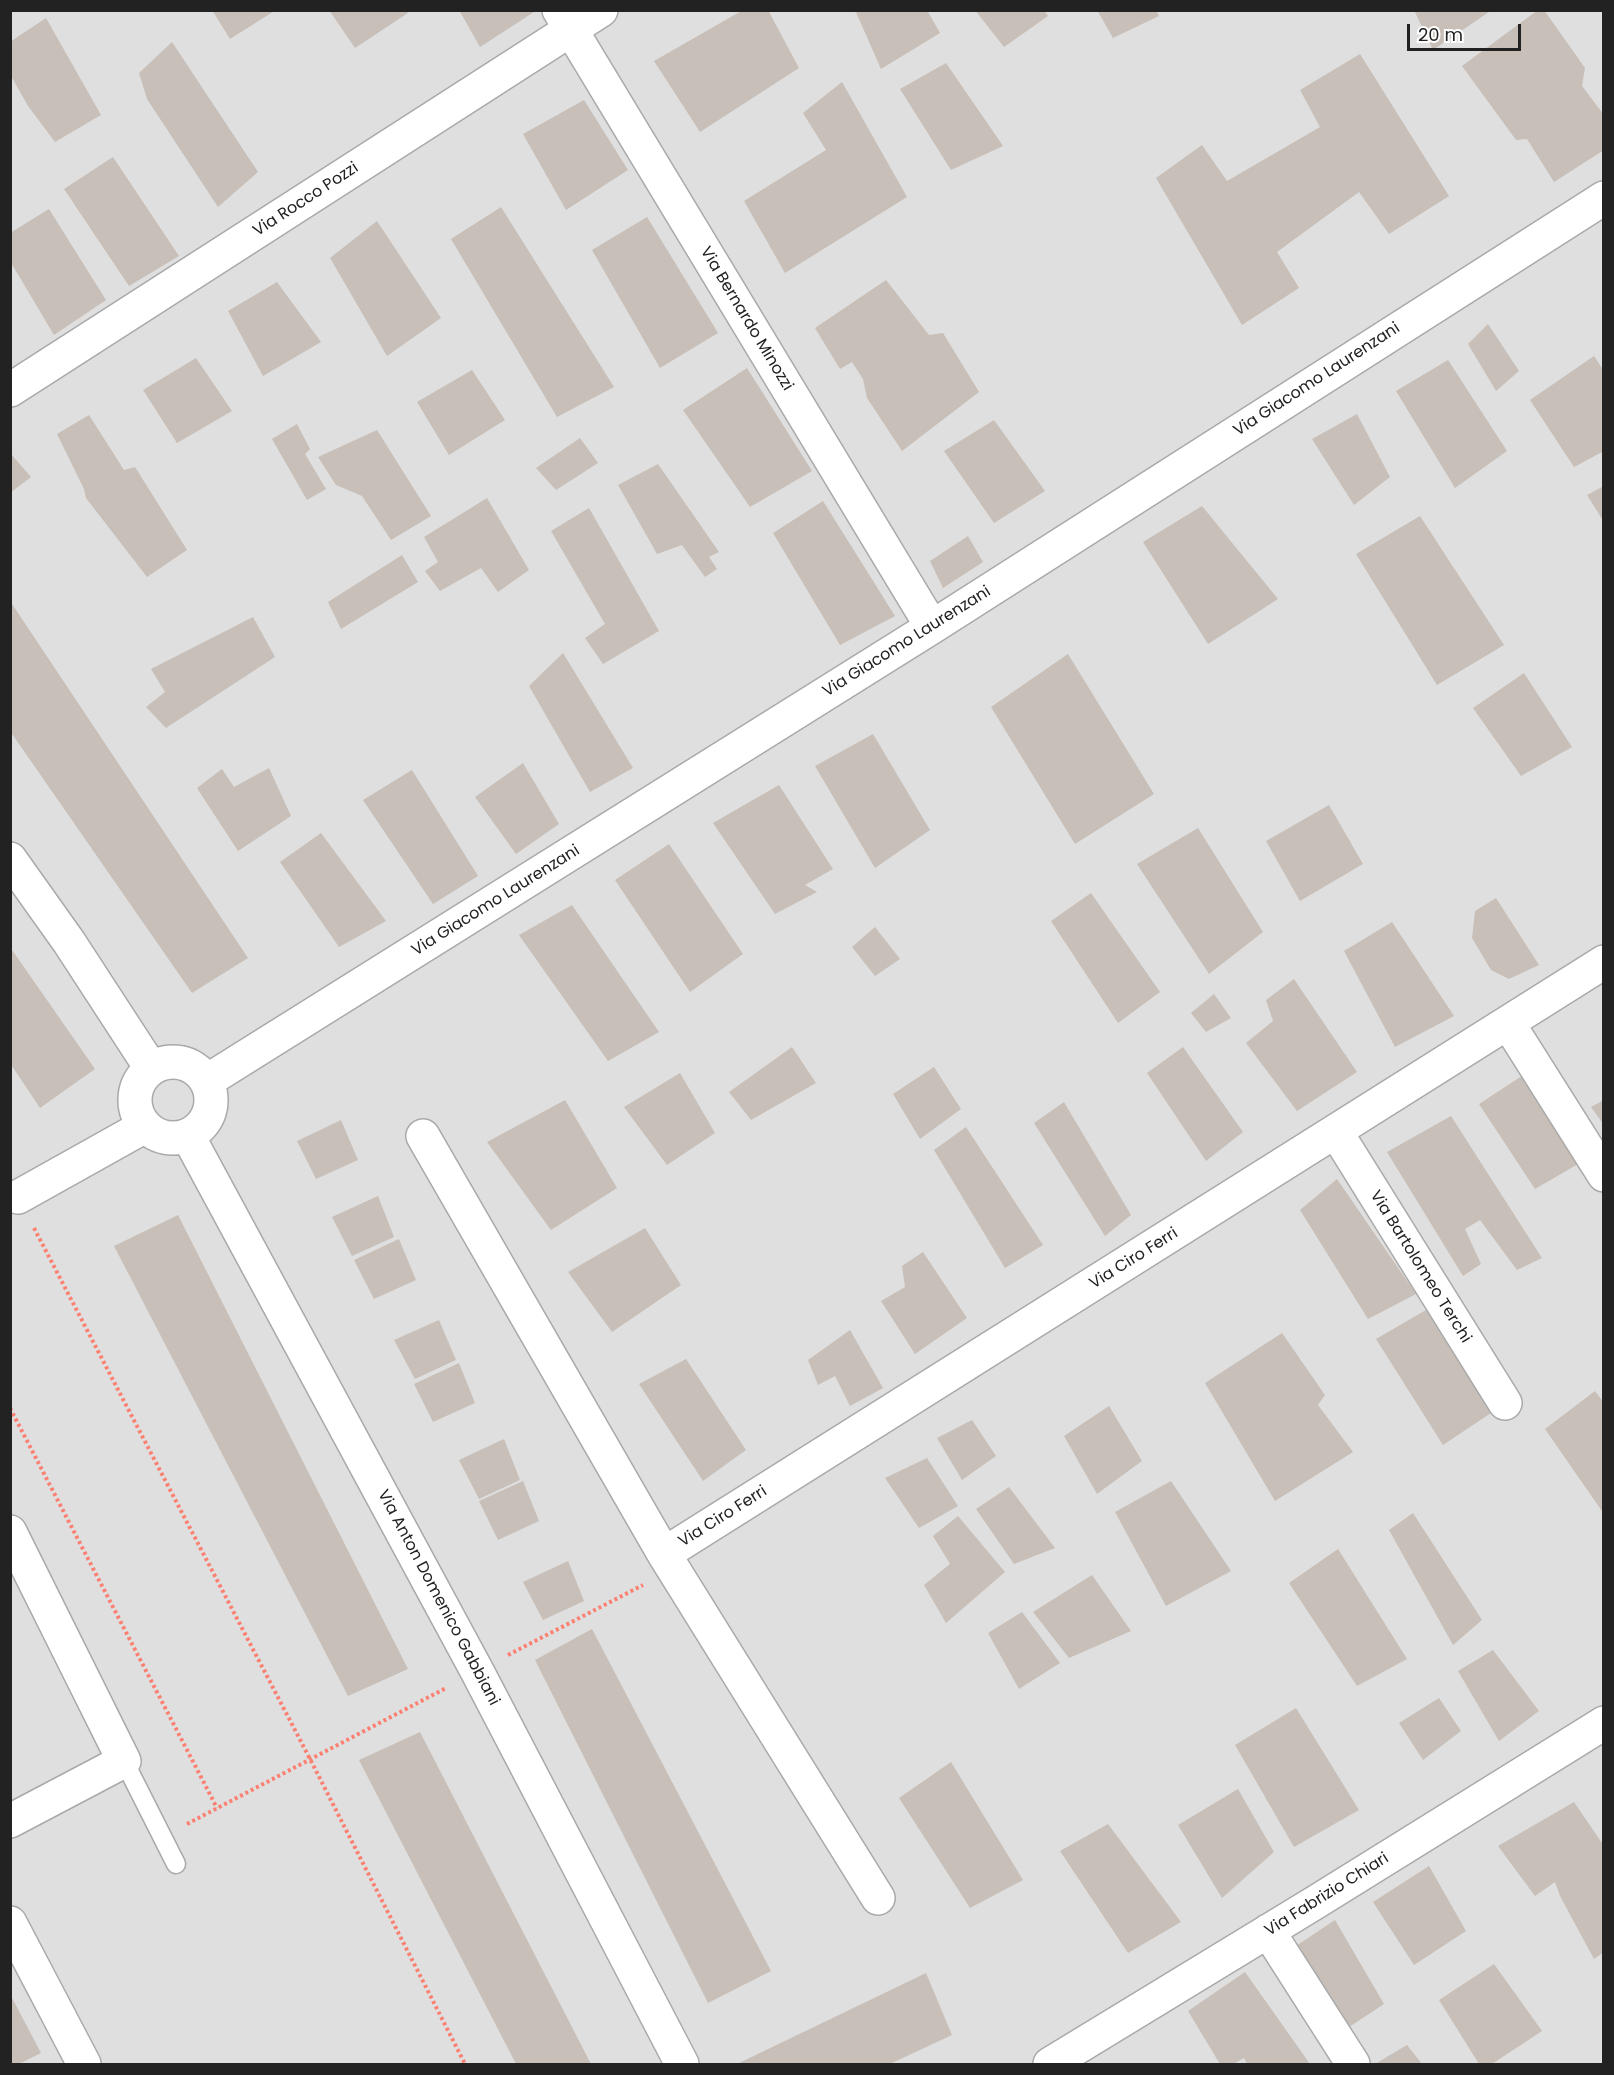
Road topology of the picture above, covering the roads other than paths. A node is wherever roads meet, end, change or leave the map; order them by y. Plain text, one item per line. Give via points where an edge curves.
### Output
1 (601, 10) edge
2 (565, 20) edge
3 (1604, 198) edge
4 (10, 390) edge
5 (932, 627) junction
6 (10, 859) edge
7 (1604, 962) edge
8 (1508, 1023) junction
9 (151, 1068) junction
10 (207, 1081) junction
11 (145, 1126) junction
12 (1336, 1132) junction
13 (188, 1136) junction
14 (423, 1136) dead end
15 (1604, 1175) edge
16 (18, 1197) road end
17 (1505, 1403) dead end
18 (10, 1532) edge
19 (669, 1562) junction
20 (1604, 1723) edge
21 (124, 1761) junction
22 (10, 1821) edge
23 (176, 1864) dead end
24 (878, 1898) dead end
25 (10, 1923) edge
26 (1268, 1931) junction
27 (84, 2064) edge
28 (682, 2064) edge
29 (1050, 2064) edge
30 (1353, 2064) edge

1 - 2 street, Via Rocco Pozzi
2 - 4 street, Via Rocco Pozzi
2 - 5 street, Via Bernardo Minozzi
3 - 5 street, Via Giacomo Laurenzani
5 - 10 street, Via Giacomo Laurenzani
6 - 9 street
7 - 8 street, Via Ciro Ferri
8 - 12 street, Via Ciro Ferri
8 - 15 street
9 - 10 street via 163,1062 189,1064
9 - 11 street via 142,1077 134,1102
10 - 13 street via 212,1107 203,1124
11 - 13 street via 165,1138
11 - 16 street
12 - 17 street, Via Bartolomeo Terchi
12 - 19 street, Via Ciro Ferri
13 - 28 street, Via Anton Domenico Gabbiani via 477,1671
14 - 19 street, Via Ciro Ferri
18 - 21 street
19 - 24 street, Via Ciro Ferri
20 - 26 street, Via Fabrizio Chiari
21 - 22 street
21 - 23 lane
25 - 27 street
26 - 29 street, Via Fabrizio Chiari
26 - 30 street

